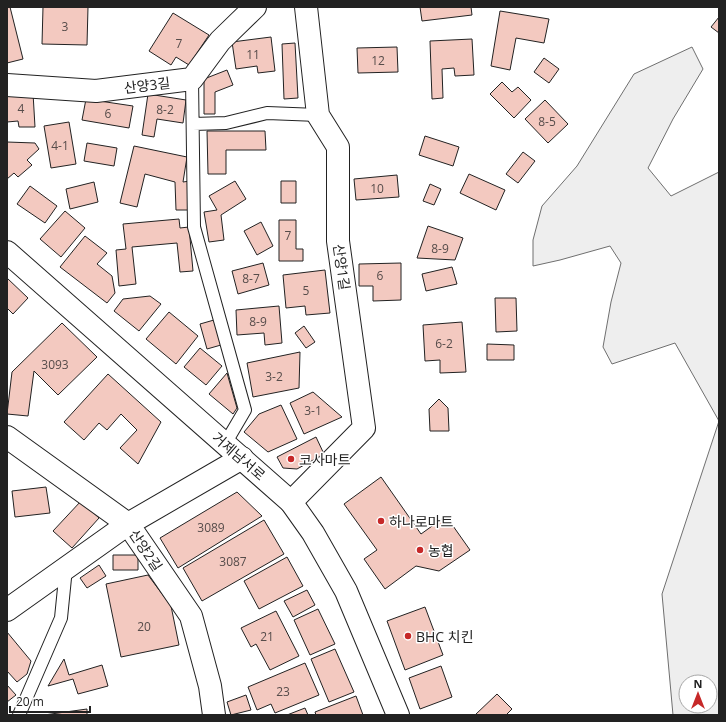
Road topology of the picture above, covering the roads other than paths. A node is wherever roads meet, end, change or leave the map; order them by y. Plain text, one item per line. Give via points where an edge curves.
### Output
1 (255, 7) edge
2 (306, 7) edge
3 (192, 79) junction
4 (7, 85) edge
5 (318, 115) junction
6 (193, 124) junction
7 (7, 252) edge
8 (7, 437) edge
9 (225, 444) junction
10 (242, 458) junction
11 (291, 502) junction
12 (128, 524) junction
13 (66, 568) junction
14 (7, 610) edge
15 (19, 715) edge
16 (214, 715) edge
17 (398, 715) edge

1 - 3 street via 220,41
2 - 5 street, 산양1길
3 - 4 street, 산양3길 via 96,91
3 - 6 lane
5 - 6 lane via 267,113 226,124
5 - 11 street, 산양1길 via 338,147 338,241 364,428
6 - 9 lane via 194,227 245,410
7 - 9 street, 거제남서로
8 - 12 street, 산양2길
9 - 10 street, 거제남서로
10 - 11 street, 거제남서로
10 - 12 street
11 - 17 street, 거제남서로 via 313,533 346,591
12 - 13 street
12 - 16 street, 산양2길 via 191,616 210,686
13 - 14 street
13 - 15 lane via 61,618

